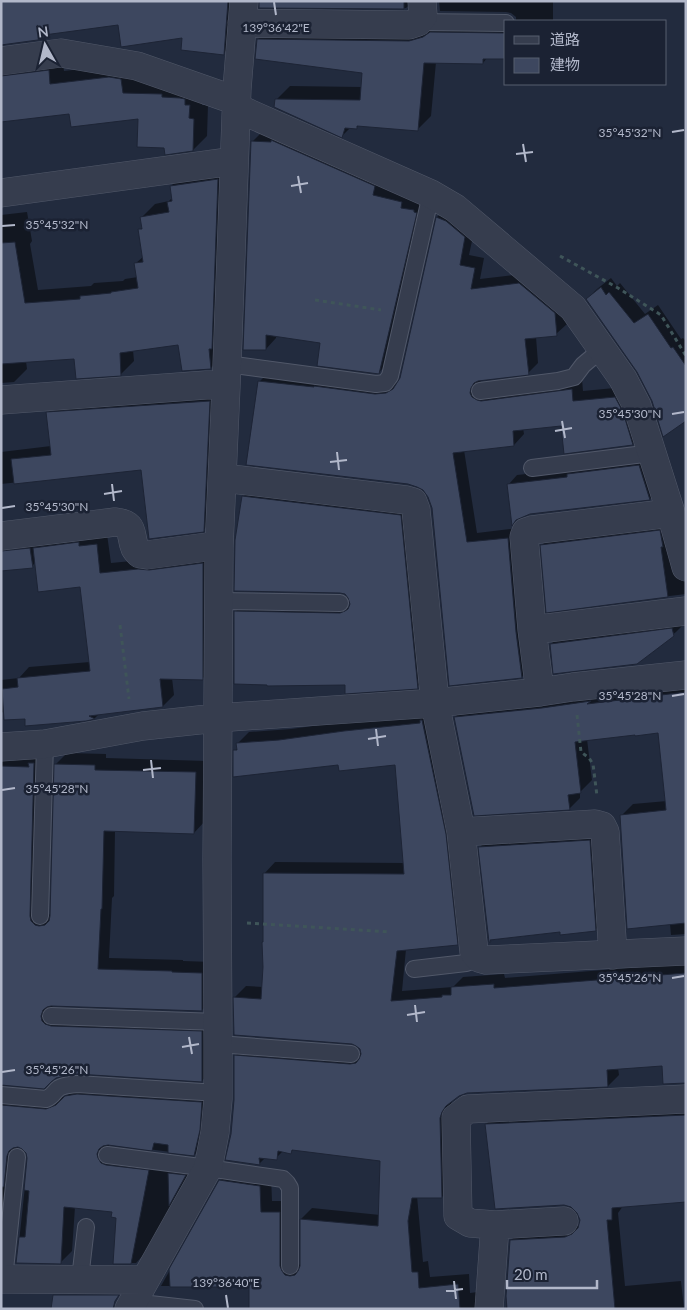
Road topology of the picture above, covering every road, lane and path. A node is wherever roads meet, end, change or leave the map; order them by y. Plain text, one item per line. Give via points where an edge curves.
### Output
1 (243, 12) edge
2 (420, 12) edge
3 (504, 23) edge
4 (1, 61) edge
5 (237, 105) junction
6 (234, 161) junction
7 (1, 193) edge
8 (431, 194) junction
9 (553, 252) dead end
10 (315, 300) dead end
11 (404, 314) junction
12 (602, 349) junction
13 (686, 356) edge
14 (227, 375) junction
15 (480, 391) dead end
16 (1, 400) edge
17 (652, 452) junction
18 (532, 468) dead end
19 (222, 478) junction
20 (678, 511) edge
21 (1, 536) edge
22 (219, 547) junction
23 (686, 567) edge
24 (218, 601) junction
25 (340, 603) dead end
26 (686, 611) edge
27 (120, 625) dead end
28 (532, 630) junction
29 (686, 675) edge
30 (573, 687) junction
31 (540, 692) junction
32 (435, 703) junction
33 (217, 718) junction
34 (132, 728) junction
35 (45, 744) junction
36 (1, 747) edge
37 (599, 825) junction
38 (461, 832) junction
39 (40, 916) dead end
40 (217, 923) junction
41 (389, 932) dead end
42 (686, 951) edge
43 (613, 955) junction
44 (479, 958) junction
45 (414, 969) dead end
46 (51, 1016) dead end
47 (218, 1033) junction
48 (352, 1054) dead end
49 (218, 1093) junction
50 (1, 1095) edge
51 (686, 1099) edge
52 (107, 1155) dead end
53 (17, 1157) dead end
54 (208, 1168) junction
55 (564, 1221) dead end
56 (495, 1225) junction
57 (86, 1227) dead end
58 (290, 1266) dead end
59 (3, 1279) edge
60 (80, 1279) junction
61 (135, 1297) edge
62 (195, 1309) edge
63 (489, 1309) edge

1 - 2 street via 409,25
1 - 5 street
2 - 3 lane
4 - 5 street via 61,53 137,66
5 - 6 street
5 - 8 street
6 - 7 street
6 - 14 street
8 - 11 lane
8 - 12 street via 455,208 573,308
9 - 13 path via 661,315
10 - 11 path
11 - 14 lane via 390,376 385,383
12 - 15 lane via 574,377
12 - 17 street via 637,406
14 - 16 street via 206,385
14 - 19 street
17 - 18 lane
17 - 20 street
19 - 22 street
19 - 32 street via 413,502
20 - 23 street
20 - 28 street via 526,532
21 - 22 street via 115,522 123,523 132,531 135,548 140,554
22 - 24 street
24 - 25 lane
24 - 33 street
26 - 28 street
27 - 34 path
28 - 31 street
29 - 30 street
30 - 31 street
30 - 37 path via 581,752 593,764
31 - 32 street
32 - 33 street
32 - 38 street
33 - 34 street
33 - 40 street
34 - 35 street
35 - 36 street
35 - 39 lane
37 - 38 street
37 - 43 street via 605,832
38 - 44 street via 474,952
40 - 41 path
40 - 47 street
42 - 43 street
43 - 44 street
44 - 45 lane via 466,963
46 - 47 lane
47 - 48 lane
47 - 49 street
49 - 50 lane via 77,1084 60,1088 46,1099
49 - 54 street
51 - 56 street via 468,1109 456,1118 458,1216 470,1223
52 - 54 lane
53 - 59 lane
54 - 58 lane via 283,1179 287,1183 290,1188
54 - 61 street
55 - 56 street
56 - 63 street
57 - 60 lane
59 - 60 street
60 - 61 street
61 - 62 lane

